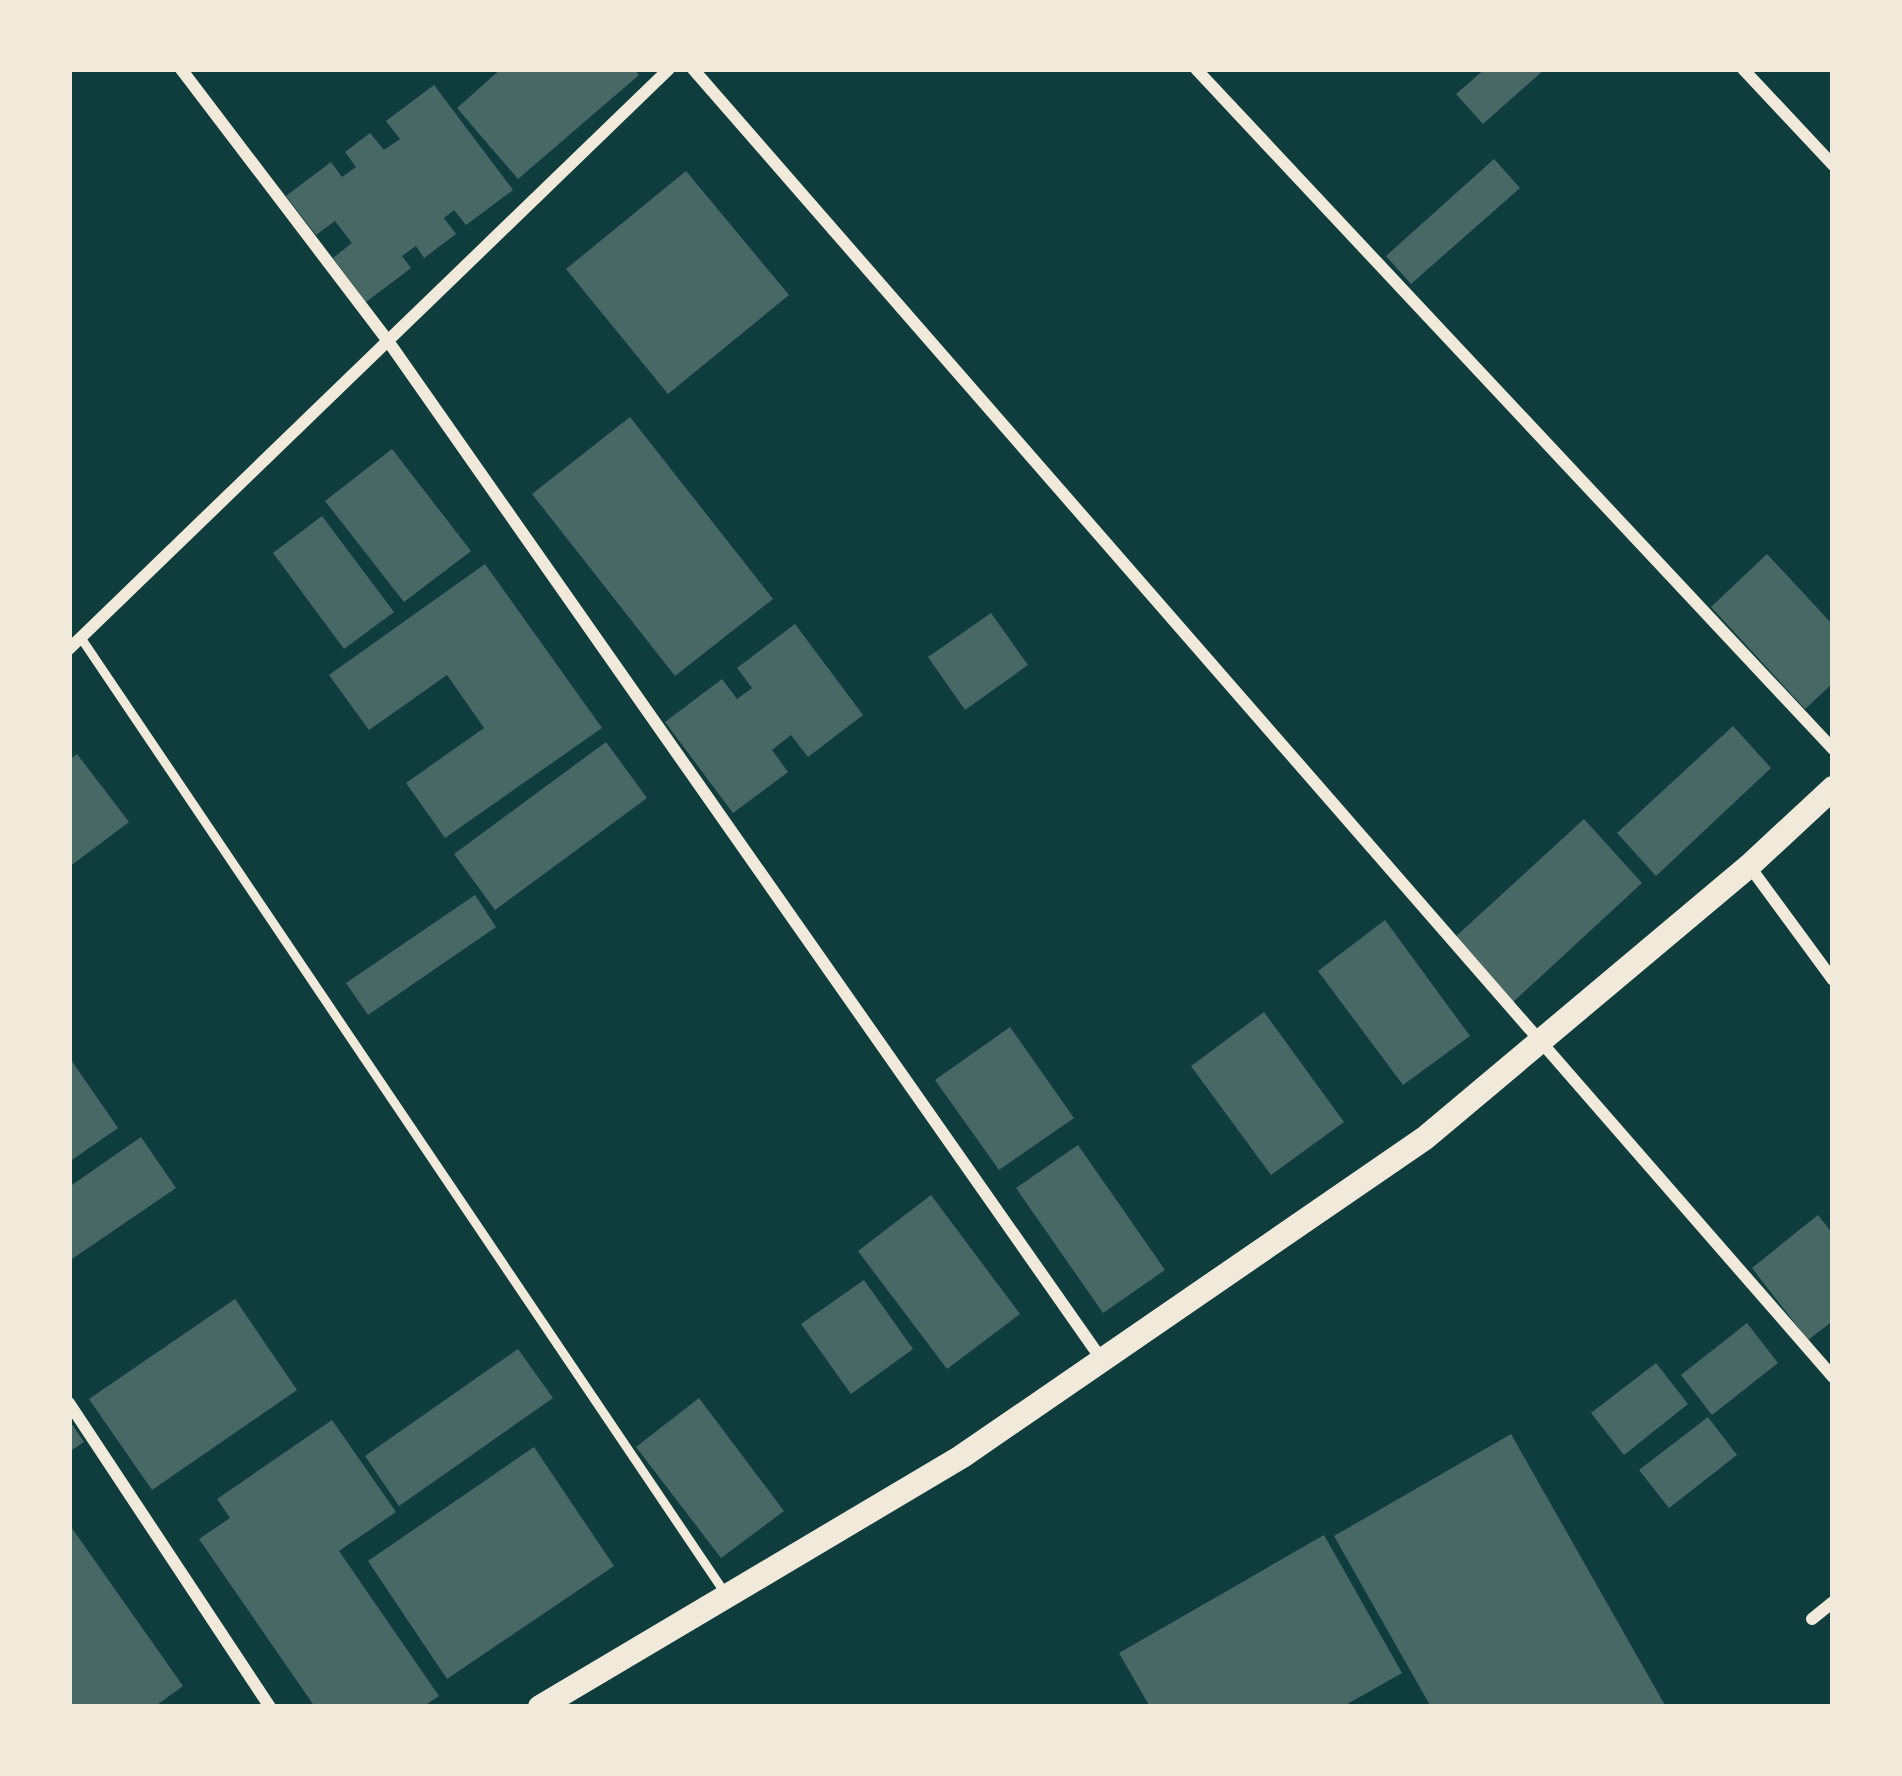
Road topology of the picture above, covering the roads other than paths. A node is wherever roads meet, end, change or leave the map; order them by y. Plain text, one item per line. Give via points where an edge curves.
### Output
1 (181, 69) edge
2 (669, 69) edge
3 (693, 69) edge
4 (1196, 69) edge
5 (1744, 69) edge
6 (1833, 165) edge
7 (388, 340) junction
8 (69, 622) edge
9 (80, 638) junction
10 (69, 649) edge
11 (1833, 749) edge
12 (1833, 788) edge
13 (1749, 866) junction
14 (1833, 980) edge
15 (1541, 1040) junction
16 (1102, 1360) junction
17 (1833, 1377) edge
18 (69, 1403) edge
19 (726, 1595) junction
20 (1833, 1602) edge
21 (1813, 1618) dead end
22 (270, 1707) edge
23 (540, 1707) edge

1 - 7 street
2 - 7 street
3 - 15 street
4 - 11 street
5 - 6 street
7 - 9 street
7 - 16 street
8 - 9 street
9 - 10 street
9 - 19 lane
12 - 13 main road
13 - 14 street
13 - 15 main road
15 - 16 main road via 1425,1138
15 - 17 street
16 - 19 main road via 961,1457
18 - 22 street
19 - 23 main road
20 - 21 street

